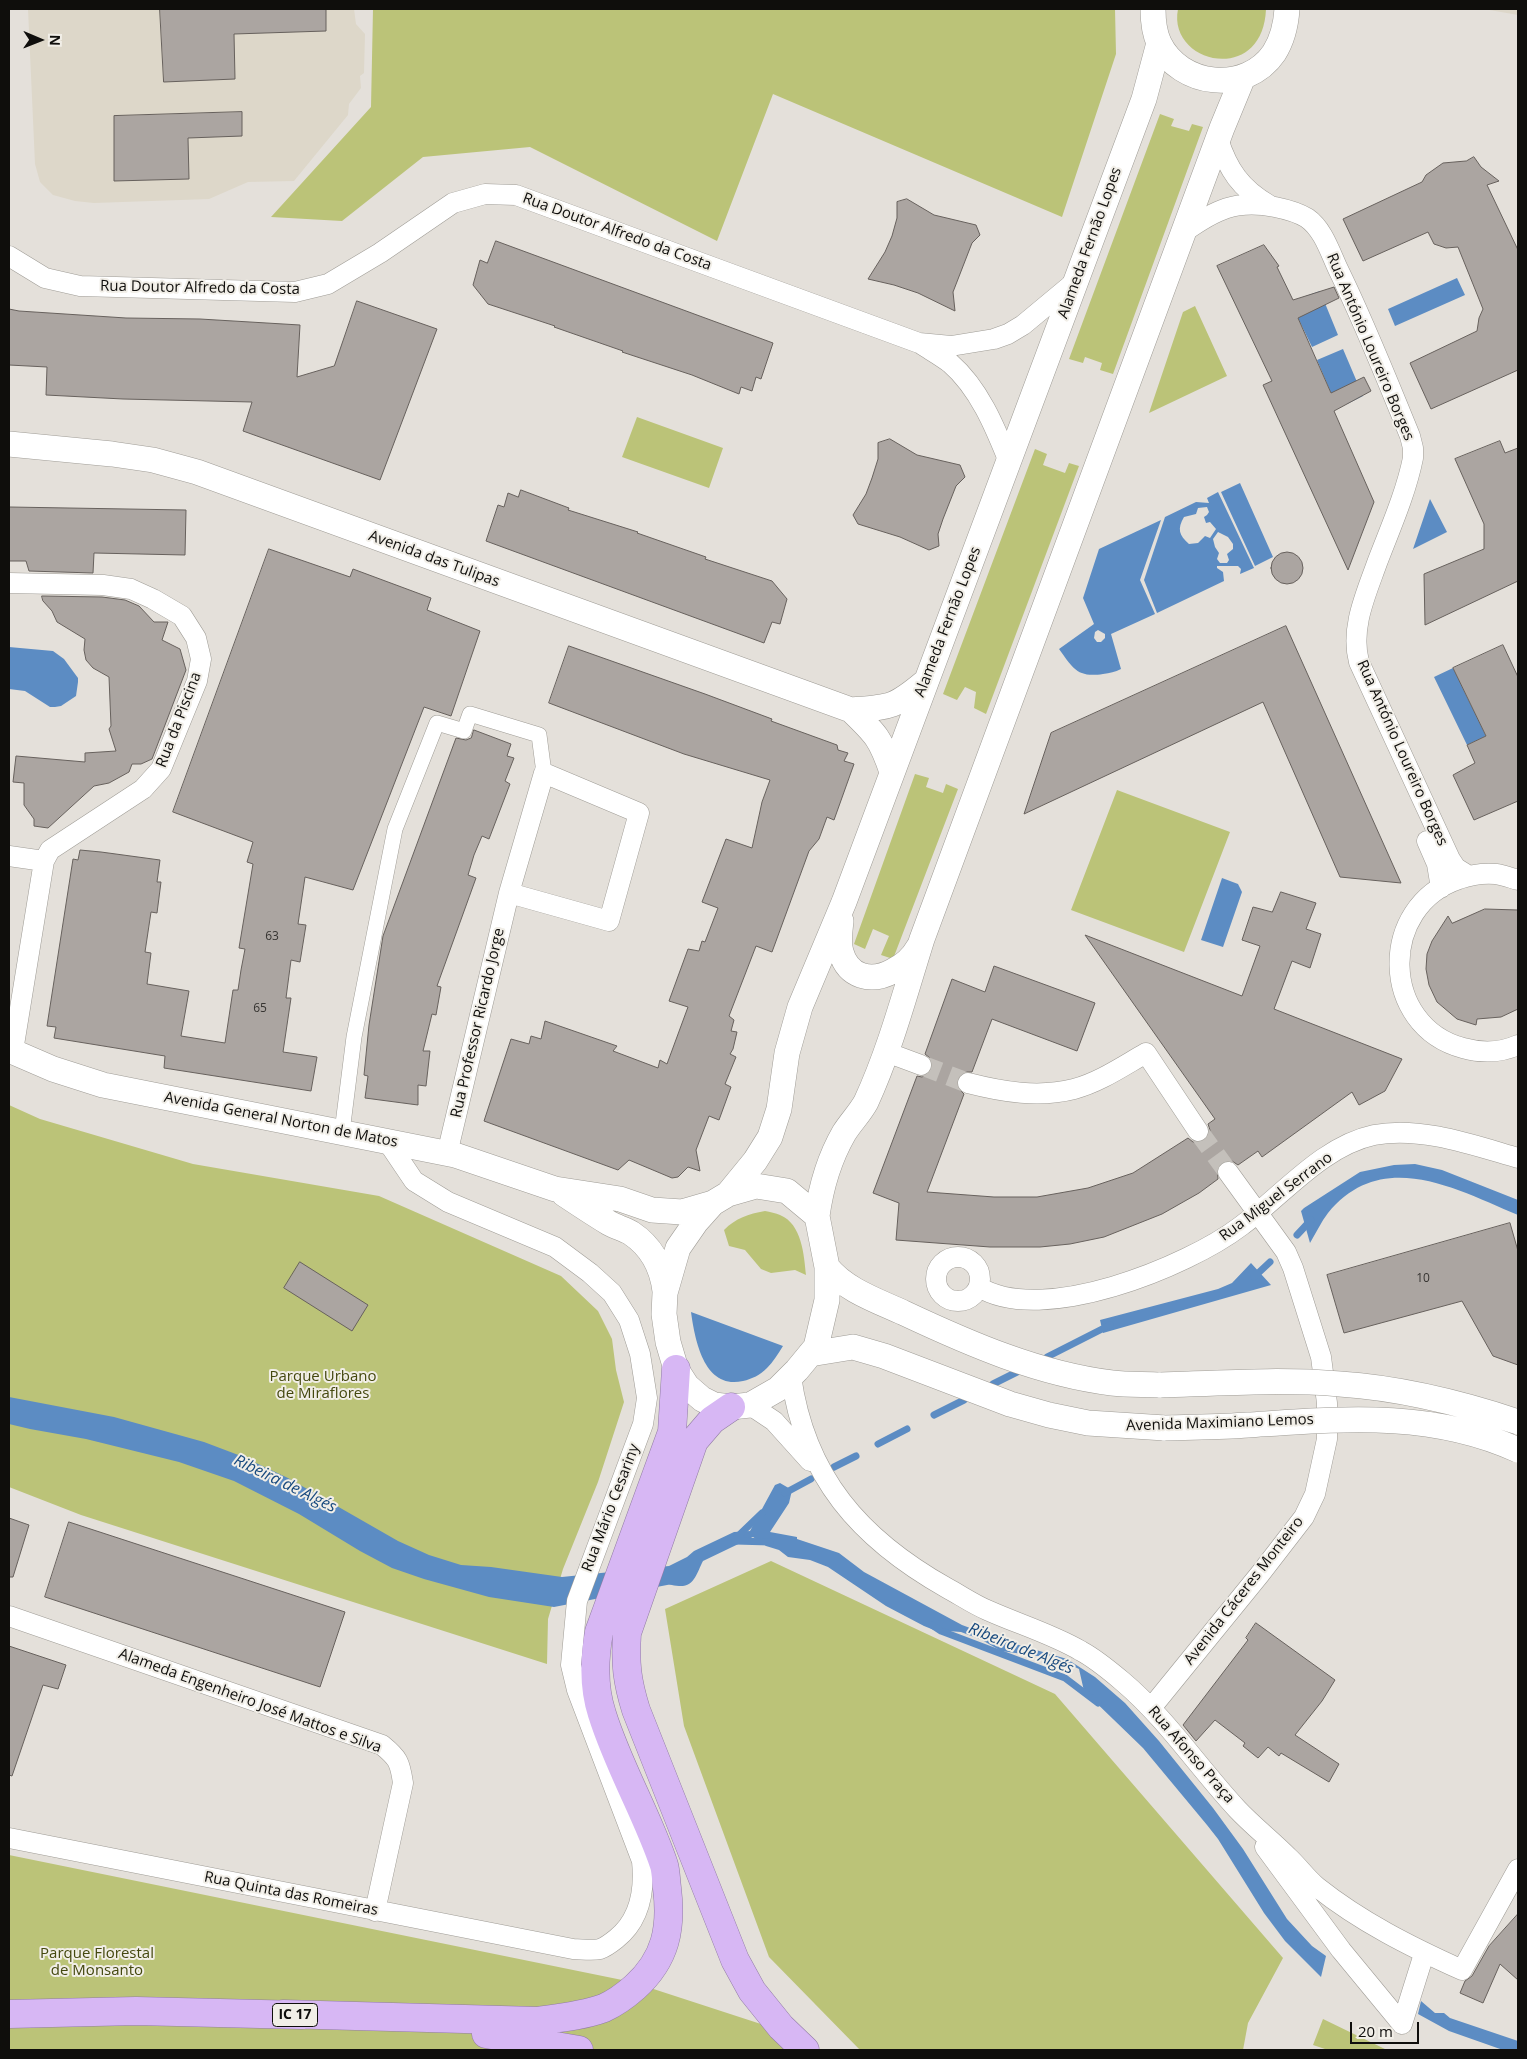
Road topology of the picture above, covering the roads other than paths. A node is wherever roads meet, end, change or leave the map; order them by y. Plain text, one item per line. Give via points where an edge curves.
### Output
1 (1153, 9) edge
2 (1286, 9) edge
3 (1159, 43) junction
4 (1243, 77) junction
5 (1218, 139) junction
6 (1271, 206) junction
7 (1184, 232) junction
8 (9, 256) edge
9 (1076, 281) junction
10 (919, 343) junction
11 (16, 443) edge
12 (1009, 462) junction
13 (9, 584) edge
14 (1362, 605) junction
15 (925, 682) junction
16 (851, 710) junction
17 (892, 772) junction
18 (544, 774) junction
19 (9, 856) edge
20 (44, 861) junction
21 (1469, 876) junction
22 (1518, 880) edge
23 (1441, 888) junction
24 (509, 893) junction
25 (844, 902) junction
26 (922, 939) junction
27 (1518, 1045) edge
28 (11, 1051) edge
29 (886, 1052) junction
30 (921, 1065) tunnel mouth
31 (968, 1083) tunnel mouth
32 (1198, 1131) tunnel mouth
33 (342, 1132) junction
34 (387, 1141) junction
35 (447, 1154) junction
36 (1518, 1158) edge
37 (1228, 1172) tunnel mouth
38 (555, 1189) junction
39 (721, 1199) junction
40 (1257, 1213) junction
41 (817, 1216) junction
42 (827, 1267) junction
43 (979, 1287) dead end
44 (665, 1293) junction
45 (810, 1354) junction
46 (676, 1369) junction
47 (791, 1376) junction
48 (741, 1406) junction
49 (1518, 1422) edge
50 (1518, 1450) edge
51 (826, 1479) junction
52 (9, 1616) edge
53 (1151, 1708) junction
54 (1237, 1809) junction
55 (9, 1838) edge
56 (1518, 1869) edge
57 (375, 1911) junction
58 (573, 1949) joint
59 (1424, 1954) junction
60 (9, 2014) edge
61 (283, 2014) junction
62 (578, 2050) edge
63 (805, 2050) edge

1 - 3 street
2 - 4 street via 1283,35 1274,53
3 - 4 street via 1170,59 1186,72 1204,79 1224,81
3 - 9 street, Alameda Fernão Lopes via 1144,99
4 - 5 street
5 - 6 street via 1225,159 1245,188
5 - 7 street
6 - 7 street, Rua António Loureiro Borges via 1254,203 1226,208
6 - 14 street, Rua António Loureiro Borges via 1307,219 1320,231 1365,328 1413,448 1411,467
7 - 26 street
8 - 10 street, Rua Doutor Alfredo da Costa via 45,278 80,286 295,292 328,284 454,203 485,194 516,195
9 - 10 street, Rua Doutor Alfredo da Costa via 1008,334 951,346
9 - 12 street, Alameda Fernão Lopes
10 - 12 street via 950,363 974,392 996,430
11 - 16 street, Avenida das Tulipas via 153,460 197,472
12 - 15 street, Alameda Fernão Lopes
13 - 20 street, Rua da Piscina via 103,584 131,589 182,616 196,638 201,659 197,681 161,769 143,790 50,850
14 - 21 street, Rua António Loureiro Borges via 1355,635 1359,662 1450,859 1456,868
14 - 23 street via 1349,628 1346,659 1437,864
15 - 16 street, Avenida das Tulipas via 894,705
15 - 17 street, Alameda Fernão Lopes
16 - 17 street, Avenida das Tulipas via 875,732
17 - 25 street, Alameda Fernão Lopes
18 - 24 street, Rua Professor Ricardo Jorge
18 - 24 street via 639,813 609,921
18 - 33 street via 539,735 470,714 464,731 437,723 395,829 354,1037
19 - 20 street
20 - 28 street
21 - 22 street via 1495,874
21 - 23 street
23 - 27 street via 1425,899 1407,922 1399,950 1399,979 1409,1006 1426,1029 1450,1045 1478,1052 1507,1050
24 - 35 street, Rua Professor Ricardo Jorge
25 - 26 street via 840,950 846,963 864,977 882,976 900,968 914,956
25 - 39 street, Alameda Fernão Lopes via 793,1029 779,1109 770,1137 755,1161
26 - 29 street
28 - 33 street, Avenida General Norton de Matos via 103,1085
29 - 30 street
29 - 41 street via 865,1103 844,1133 831,1160
31 - 32 street via 1017,1093 1055,1093 1094,1081 1146,1053
33 - 34 street, Avenida General Norton de Matos
34 - 35 street, Avenida General Norton de Matos
34 - 58 street, Rua Mário Cesariny via 414,1181 448,1202 555,1247 590,1273 612,1293 629,1320 640,1354 647,1398 643,1424 576,1602 571,1665 576,1690 636,1843 644,1881 635,1918 624,1932 598,1950
35 - 38 street, Avenida General Norton de Matos
36 - 40 street, Rua Miguel Serrano via 1428,1134 1374,1135 1353,1141 1306,1171
37 - 40 street, Avenida Cáceres Monteiro
38 - 39 street, Avenida General Norton de Matos via 620,1199 665,1212 682,1212
38 - 44 street, Avenida General Norton de Matos via 611,1225 630,1232 645,1245 657,1259
39 - 41 street, Avenida General Norton de Matos via 756,1186 787,1191
39 - 44 street, Alameda Fernão Lopes via 678,1248
40 - 43 street, Rua Miguel Serrano via 1192,1257 1146,1277 1085,1294 1024,1299 989,1293
40 - 53 street, Avenida Cáceres Monteiro via 1290,1260 1321,1357 1328,1439 1315,1494 1304,1517
41 - 42 street
42 - 45 street via 827,1300 816,1347
42 - 49 street, bridge via 849,1286 876,1300 994,1353 1076,1377 1113,1383 1161,1385 1341,1384 1410,1393
44 - 46 street via 668,1342
45 - 47 street
45 - 50 street, Avenida Maximiano Lemos, bridge via 853,1347 1010,1404 1088,1423 1165,1428 1344,1419 1406,1420 1456,1430
46 - 48 street via 687,1386 714,1405
46 - 61 highway via 672,1432 599,1632 595,1656 595,1684 602,1714 664,1867 669,1902 668,1930 660,1957 647,1977 625,1996 605,2008 574,2016 537,2021
47 - 48 street via 778,1389
47 - 51 street, Rua Afonso Praça via 802,1430
48 - 51 street, Rua Afonso Praça via 774,1421
48 - 63 highway via 712,1420 694,1441 627,1633 625,1661 636,1710 734,1960 752,1991
51 - 53 street, Rua Afonso Praça via 865,1529 887,1550 985,1610 1079,1649 1124,1682
52 - 57 street, Alameda Engenheiro José Mattos e Silva via 382,1745 395,1756 403,1783
53 - 54 street, Rua Afonso Praça
54 - 59 street, Rua Afonso Praça via 1315,1885 1384,1933
54 - 59 street via 1341,1950 1402,2024
55 - 57 street, Rua Quinta das Romeiras
56 - 59 street, Rua Afonso Praça via 1462,1970
57 - 58 street, Rua Quinta das Romeiras
60 - 61 highway, IC 17 via 136,2011
61 - 62 highway, IC 17 via 457,2030

